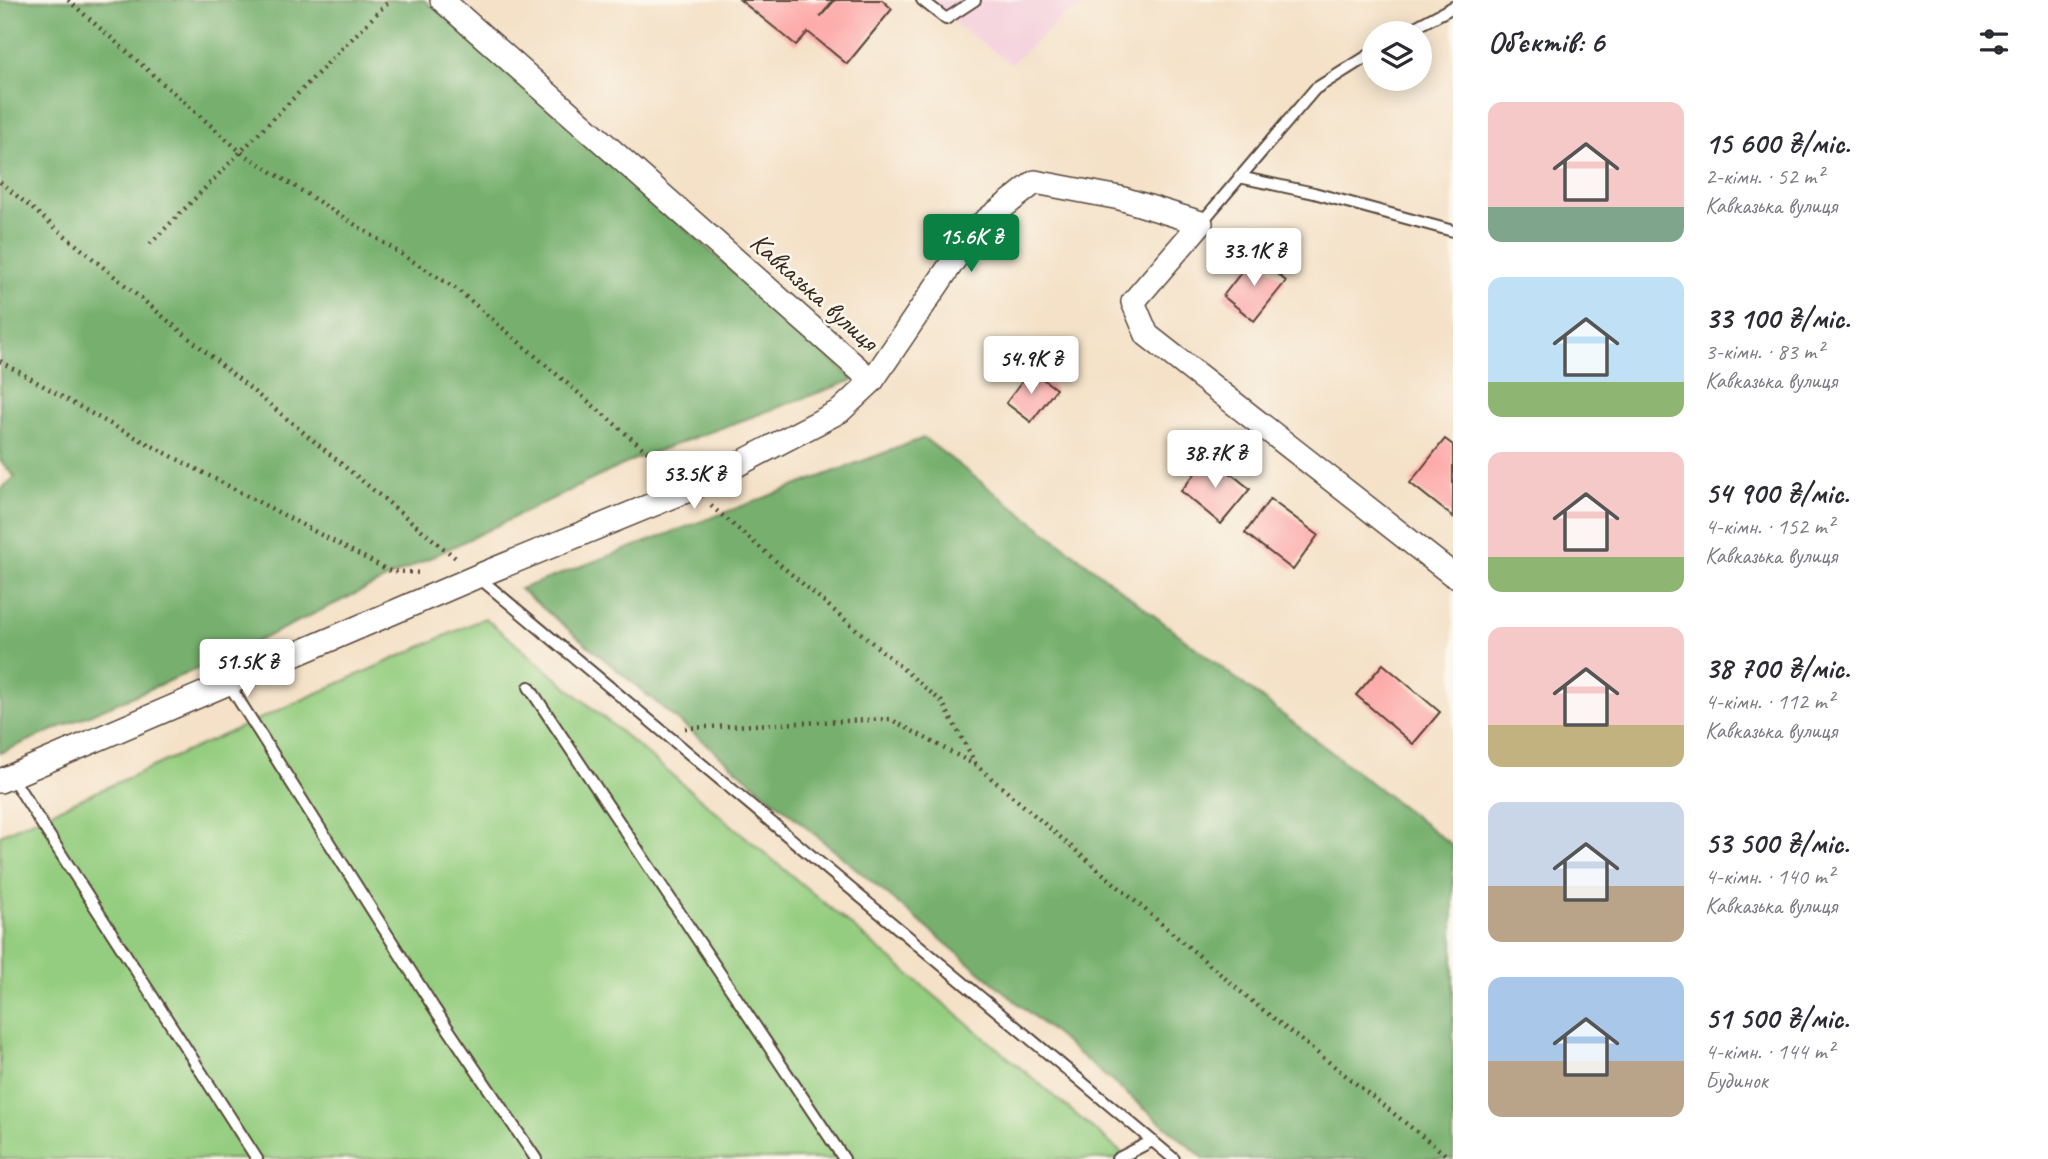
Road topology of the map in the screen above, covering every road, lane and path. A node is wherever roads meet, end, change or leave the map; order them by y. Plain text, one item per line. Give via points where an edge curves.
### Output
1 (68, 0) edge
2 (390, 0) edge
3 (442, 0) edge
4 (922, 0) edge
5 (975, 0) edge
6 (1453, 7) edge
7 (1427, 21) edge
8 (1362, 60) edge
9 (242, 153) junction
10 (1239, 177) junction
11 (0, 182) edge
12 (1200, 223) junction
13 (1453, 231) edge
14 (150, 244) dead end
15 (0, 361) edge
16 (872, 381) junction
17 (691, 489) junction
18 (428, 573) dead end
19 (1453, 575) edge
20 (478, 576) junction
21 (228, 683) junction
22 (530, 687) dead end
23 (660, 729) junction
24 (976, 766) junction
25 (6, 779) edge
26 (1152, 1141) junction
27 (257, 1159) edge
28 (536, 1159) edge
29 (844, 1159) edge
30 (1117, 1159) edge
31 (1174, 1159) edge
32 (1451, 1159) edge

1 - 9 path
2 - 9 path
3 - 16 street, Кавказька вулиця
4 - 5 lane via 946,19
6 - 7 lane
8 - 10 lane via 1315,89
9 - 14 path
9 - 17 path via 458,290
10 - 12 lane
10 - 13 lane
11 - 20 path
12 - 16 street, Кавказька вулиця via 1120,198 1035,182 975,229
12 - 19 street via 1133,302 1147,335
15 - 18 path via 390,571
16 - 17 street via 840,411
17 - 20 street
17 - 24 path via 942,702
20 - 21 street
20 - 23 lane
21 - 25 street
21 - 28 lane via 434,1008
22 - 29 lane
23 - 24 path via 890,719
23 - 26 lane
24 - 32 path via 1253,1002
25 - 27 lane
26 - 30 lane
26 - 31 lane

